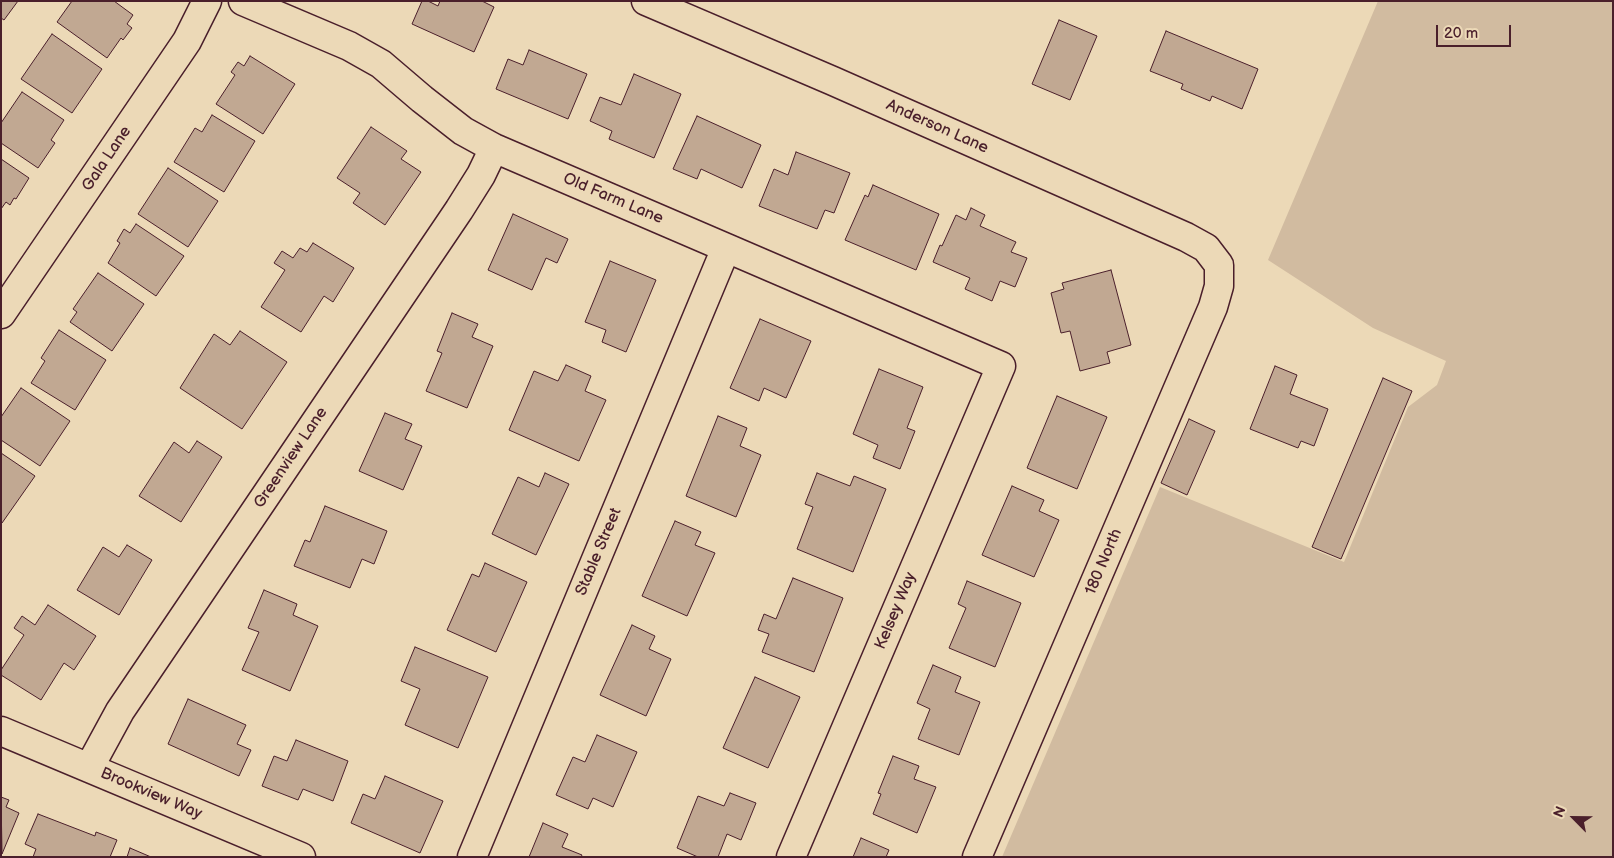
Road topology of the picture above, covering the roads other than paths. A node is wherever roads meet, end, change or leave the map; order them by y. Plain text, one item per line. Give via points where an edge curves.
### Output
1 (208, 1) edge
2 (243, 1) edge
3 (646, 1) edge
4 (494, 148) junction
5 (726, 248) junction
6 (1219, 265) joint
7 (1, 314) edge
8 (1001, 366) joint
9 (1, 731) edge
10 (89, 768) junction
11 (302, 857) edge
12 (472, 857) edge
13 (791, 857) edge
14 (977, 857) edge

1 - 7 street, Gala Lane via 187,41
2 - 4 street, Old Farm Lane via 349,46 381,64 464,131
3 - 6 street, Anderson Lane via 1186,237 1206,248
4 - 5 street, Old Farm Lane
4 - 10 street, Greenview Lane via 459,210 120,711
5 - 8 street, Old Farm Lane
5 - 12 street, Stable Street
6 - 14 street, 180 North via 1219,286 1213,307
8 - 13 street, Kelsey Way
9 - 10 street, Brookview Way
10 - 11 street, Brookview Way

